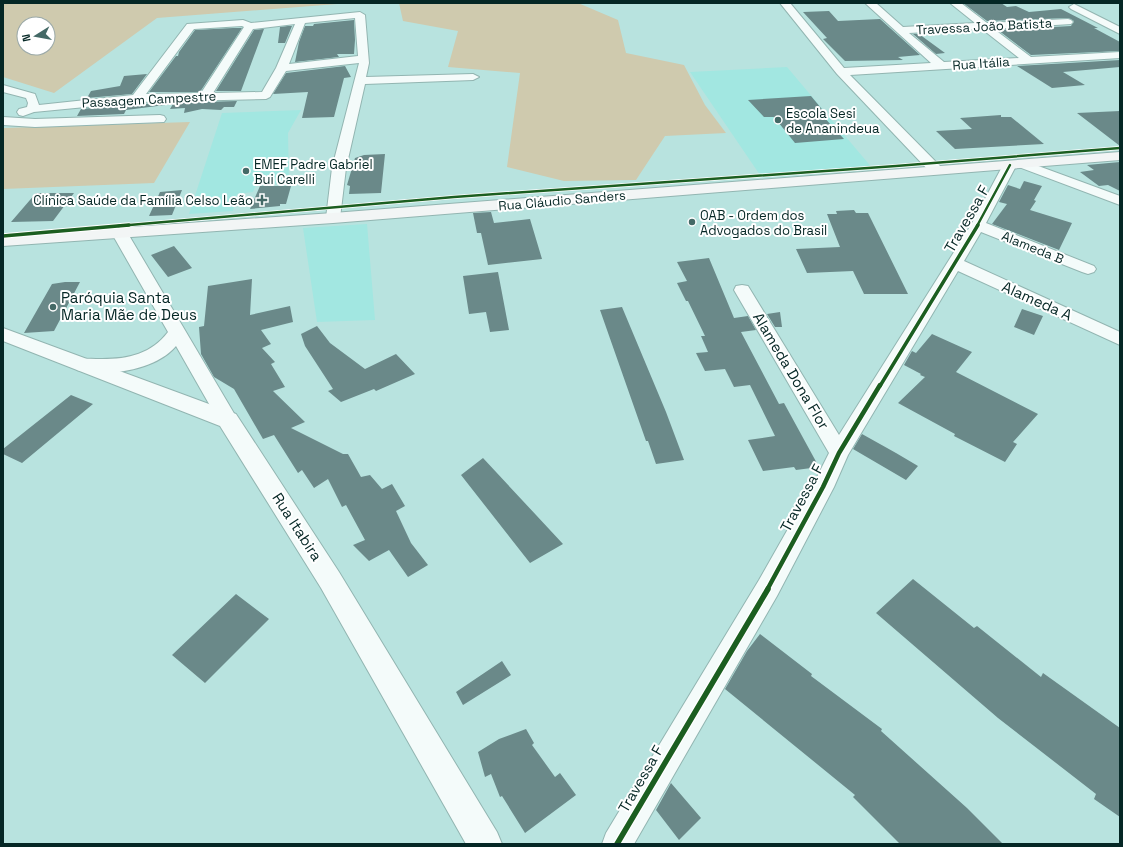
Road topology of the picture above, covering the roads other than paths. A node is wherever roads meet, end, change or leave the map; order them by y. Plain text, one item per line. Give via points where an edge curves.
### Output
1 (784, 3) edge
2 (870, 3) edge
3 (954, 3) edge
4 (1074, 6) dead end
5 (301, 21) junction
6 (1068, 22) dead end
7 (250, 26) junction
8 (984, 26) junction
9 (901, 30) junction
10 (1120, 31) edge
11 (1120, 55) edge
12 (363, 59) junction
13 (1028, 60) junction
14 (941, 66) junction
15 (282, 68) junction
16 (841, 72) junction
17 (474, 77) dead end
18 (360, 81) junction
19 (3, 88) edge
20 (206, 95) junction
21 (137, 98) junction
22 (32, 109) junction
23 (160, 119) dead end
24 (3, 120) edge
25 (1120, 156) edge
26 (1016, 164) junction
27 (936, 170) junction
28 (1120, 200) edge
29 (333, 218) junction
30 (978, 225) junction
31 (120, 232) junction
32 (3, 241) edge
33 (955, 263) junction
34 (1088, 269) dead end
35 (742, 290) dead end
36 (177, 332) junction
37 (3, 334) edge
38 (1120, 339) edge
39 (84, 365) junction
40 (228, 420) junction
41 (839, 453) junction
42 (485, 844) edge
43 (617, 844) edge

1 - 16 street
2 - 9 street
3 - 8 street
4 - 10 street
5 - 7 street
5 - 12 street via 360,15
5 - 15 street
6 - 8 street, Travessa João Batista
7 - 20 street
7 - 21 street via 243,23 191,26
8 - 9 street, Travessa João Batista
8 - 13 street
9 - 14 street
11 - 13 street, Rua Itália
12 - 15 street
12 - 18 street
13 - 14 street, Rua Itália
14 - 16 street, Rua Itália
15 - 20 street, Passagem Campestre via 266,95
16 - 27 street
17 - 18 street
18 - 29 street via 339,168
19 - 22 street via 31,96 34,104
20 - 21 street, Passagem Campestre
21 - 22 street, Passagem Campestre
22 - 24 street, Passagem Campestre
23 - 24 street via 35,123
25 - 26 main road, Rua Cláudio Sanders
26 - 27 main road, Rua Cláudio Sanders
26 - 28 street
26 - 30 street, Travessa F
27 - 29 main road, Rua Cláudio Sanders
29 - 31 main road, Rua Cláudio Sanders
30 - 33 street, Travessa F
30 - 34 street, Alameda B
31 - 32 main road, Rua Cláudio Sanders
31 - 36 street
33 - 38 street, Alameda A
33 - 41 street, Travessa F
35 - 41 street, Alameda Dona Flor
36 - 39 street via 170,344 154,356 135,363 116,366
36 - 40 street
37 - 39 street
39 - 40 street
40 - 42 street, Rua Itabira via 330,580
41 - 43 street, Travessa F via 768,588

